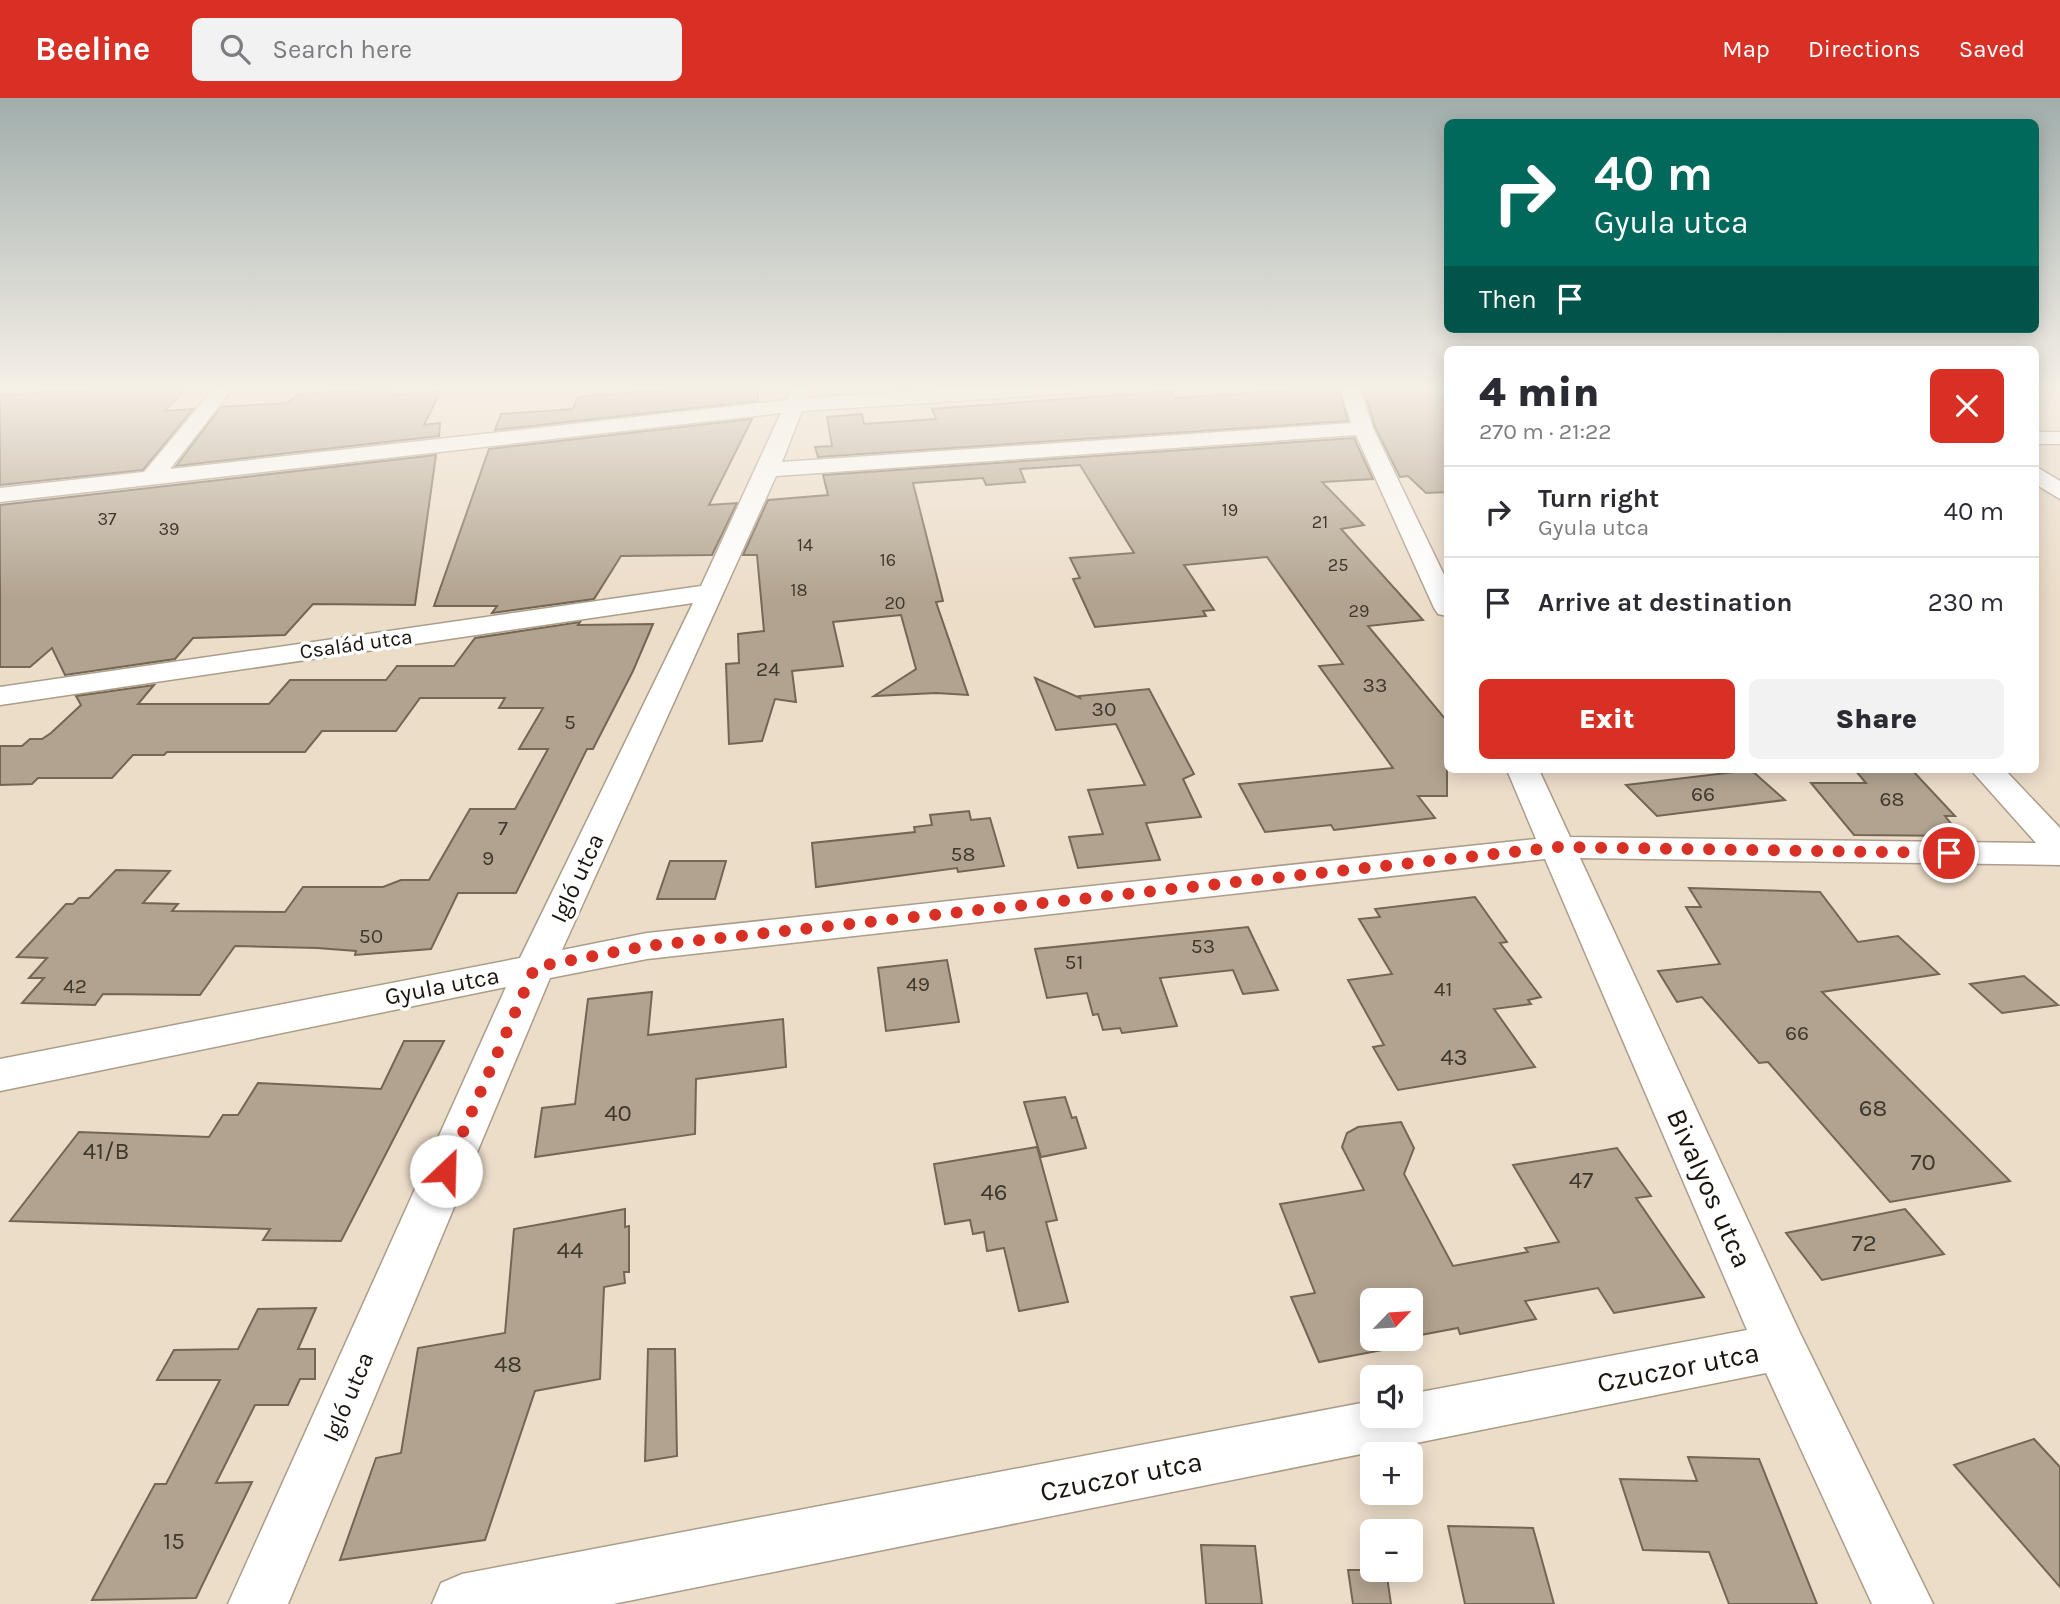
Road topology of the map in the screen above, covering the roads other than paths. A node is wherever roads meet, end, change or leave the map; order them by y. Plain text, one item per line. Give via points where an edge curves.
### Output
1 (168, 457) edge
2 (315, 457) edge
3 (773, 457) edge
4 (948, 457) edge
5 (1377, 457) edge
6 (768, 470) junction
7 (2039, 476) edge
8 (151, 478) junction
9 (2060, 492) edge
10 (0, 495) edge
11 (712, 592) junction
12 (1444, 602) edge
13 (0, 696) edge
14 (1524, 773) edge
15 (1990, 773) edge
16 (1559, 847) junction
17 (2060, 852) edge
18 (535, 967) junction
19 (0, 1075) edge
20 (1780, 1347) junction
21 (258, 1604) edge
22 (462, 1604) edge
23 (1903, 1604) edge

1 - 8 street
2 - 8 street
3 - 6 street, Igló utca
4 - 6 street
5 - 12 street
6 - 11 street, Igló utca
7 - 9 street
8 - 10 street
11 - 13 street, Család utca
11 - 18 street, Igló utca
14 - 16 street, Bivalyos utca
15 - 17 street
16 - 17 street, Gyula utca
16 - 18 street, Gyula utca via 647,946
16 - 20 street, Bivalyos utca
18 - 19 street, Gyula utca
18 - 21 street, Igló utca
20 - 22 street, Czuczor utca
20 - 23 street, Bivalyos utca

